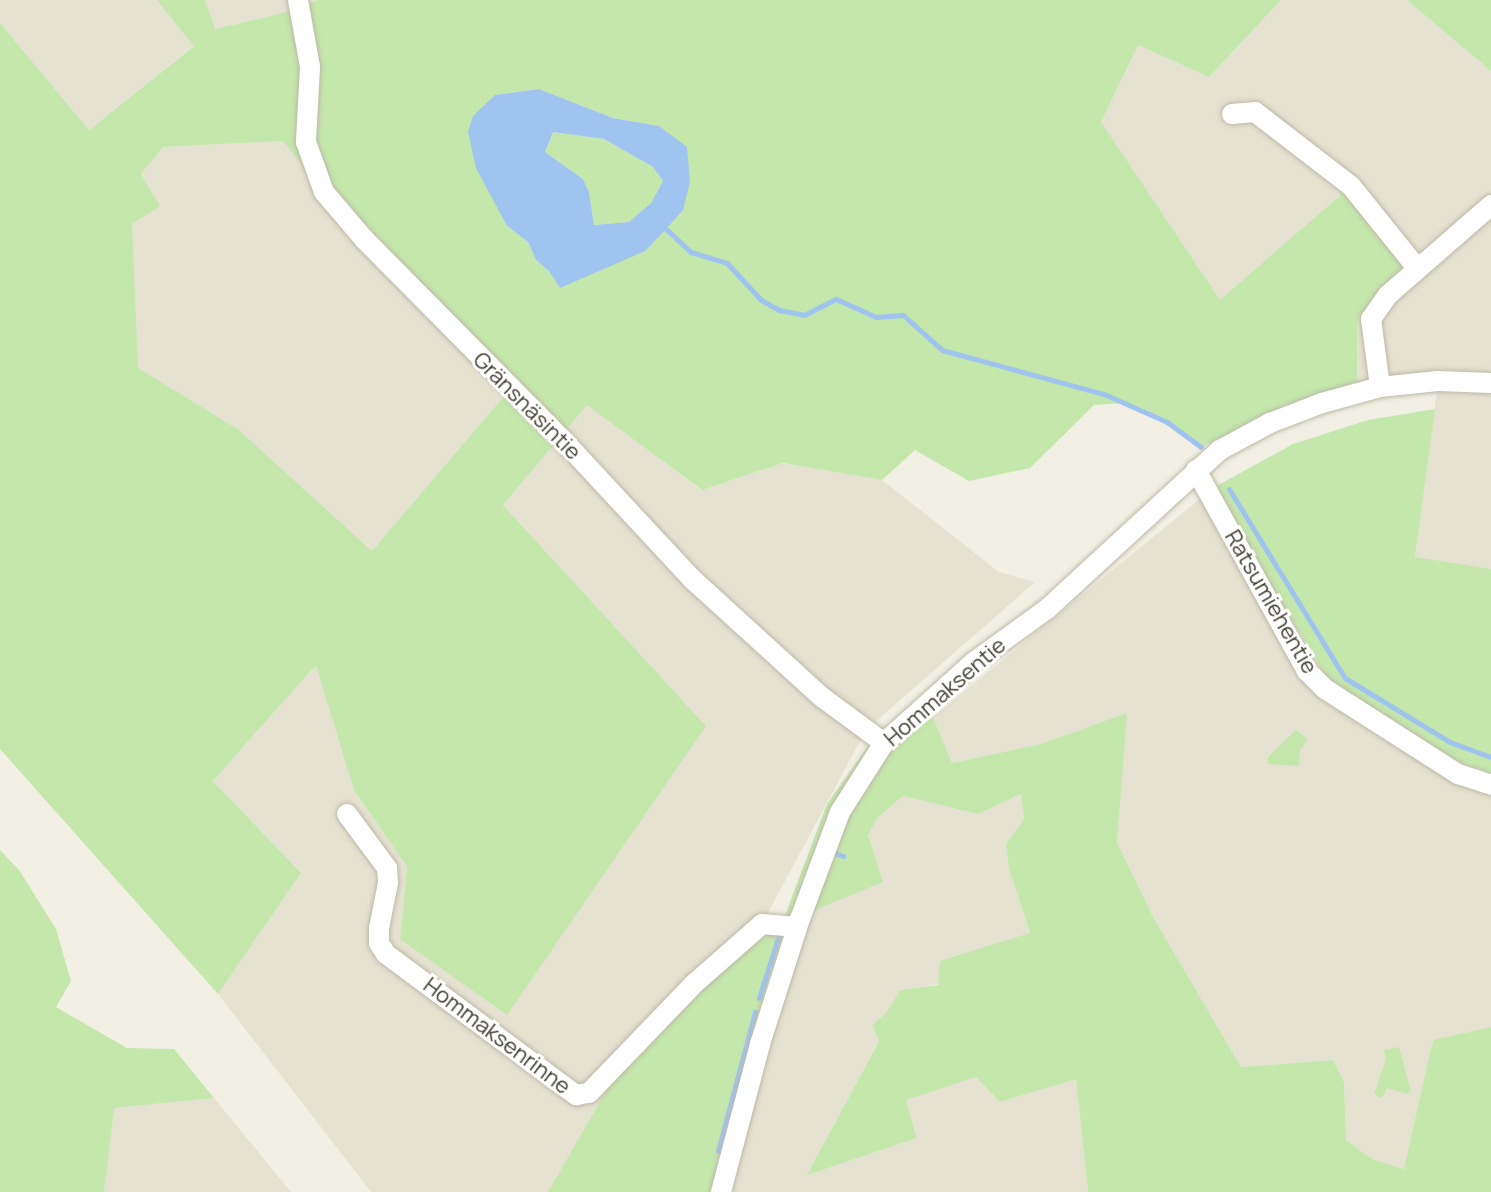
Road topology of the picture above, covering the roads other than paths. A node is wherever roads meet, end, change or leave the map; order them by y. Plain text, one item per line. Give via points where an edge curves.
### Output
1 (298, 0) edge
2 (1232, 114) dead end
3 (1491, 205) edge
4 (1417, 268) junction
5 (1491, 383) edge
6 (1380, 387) junction
7 (1196, 470) junction
8 (884, 743) junction
9 (1491, 785) edge
10 (347, 814) dead end
11 (797, 927) junction
12 (721, 1192) edge

1 - 8 street, Gränsnäsintie via 310,67 306,142 324,192 691,578 823,698
2 - 4 street via 1255,112 1351,186
3 - 4 street
4 - 6 street via 1371,319
5 - 6 street, Hommaksentie
6 - 7 street, Hommaksentie via 1270,423 1220,450
7 - 8 street, Hommaksentie via 1047,609 974,662
7 - 9 street, Ratsumiehentie via 1307,671 1325,689 1458,774
8 - 11 street, Hommaksentie via 840,812
10 - 11 street, Hommaksenrinne via 387,868 379,928 386,954 576,1095 589,1093 695,983 762,924
11 - 12 street, Hommaksentie

